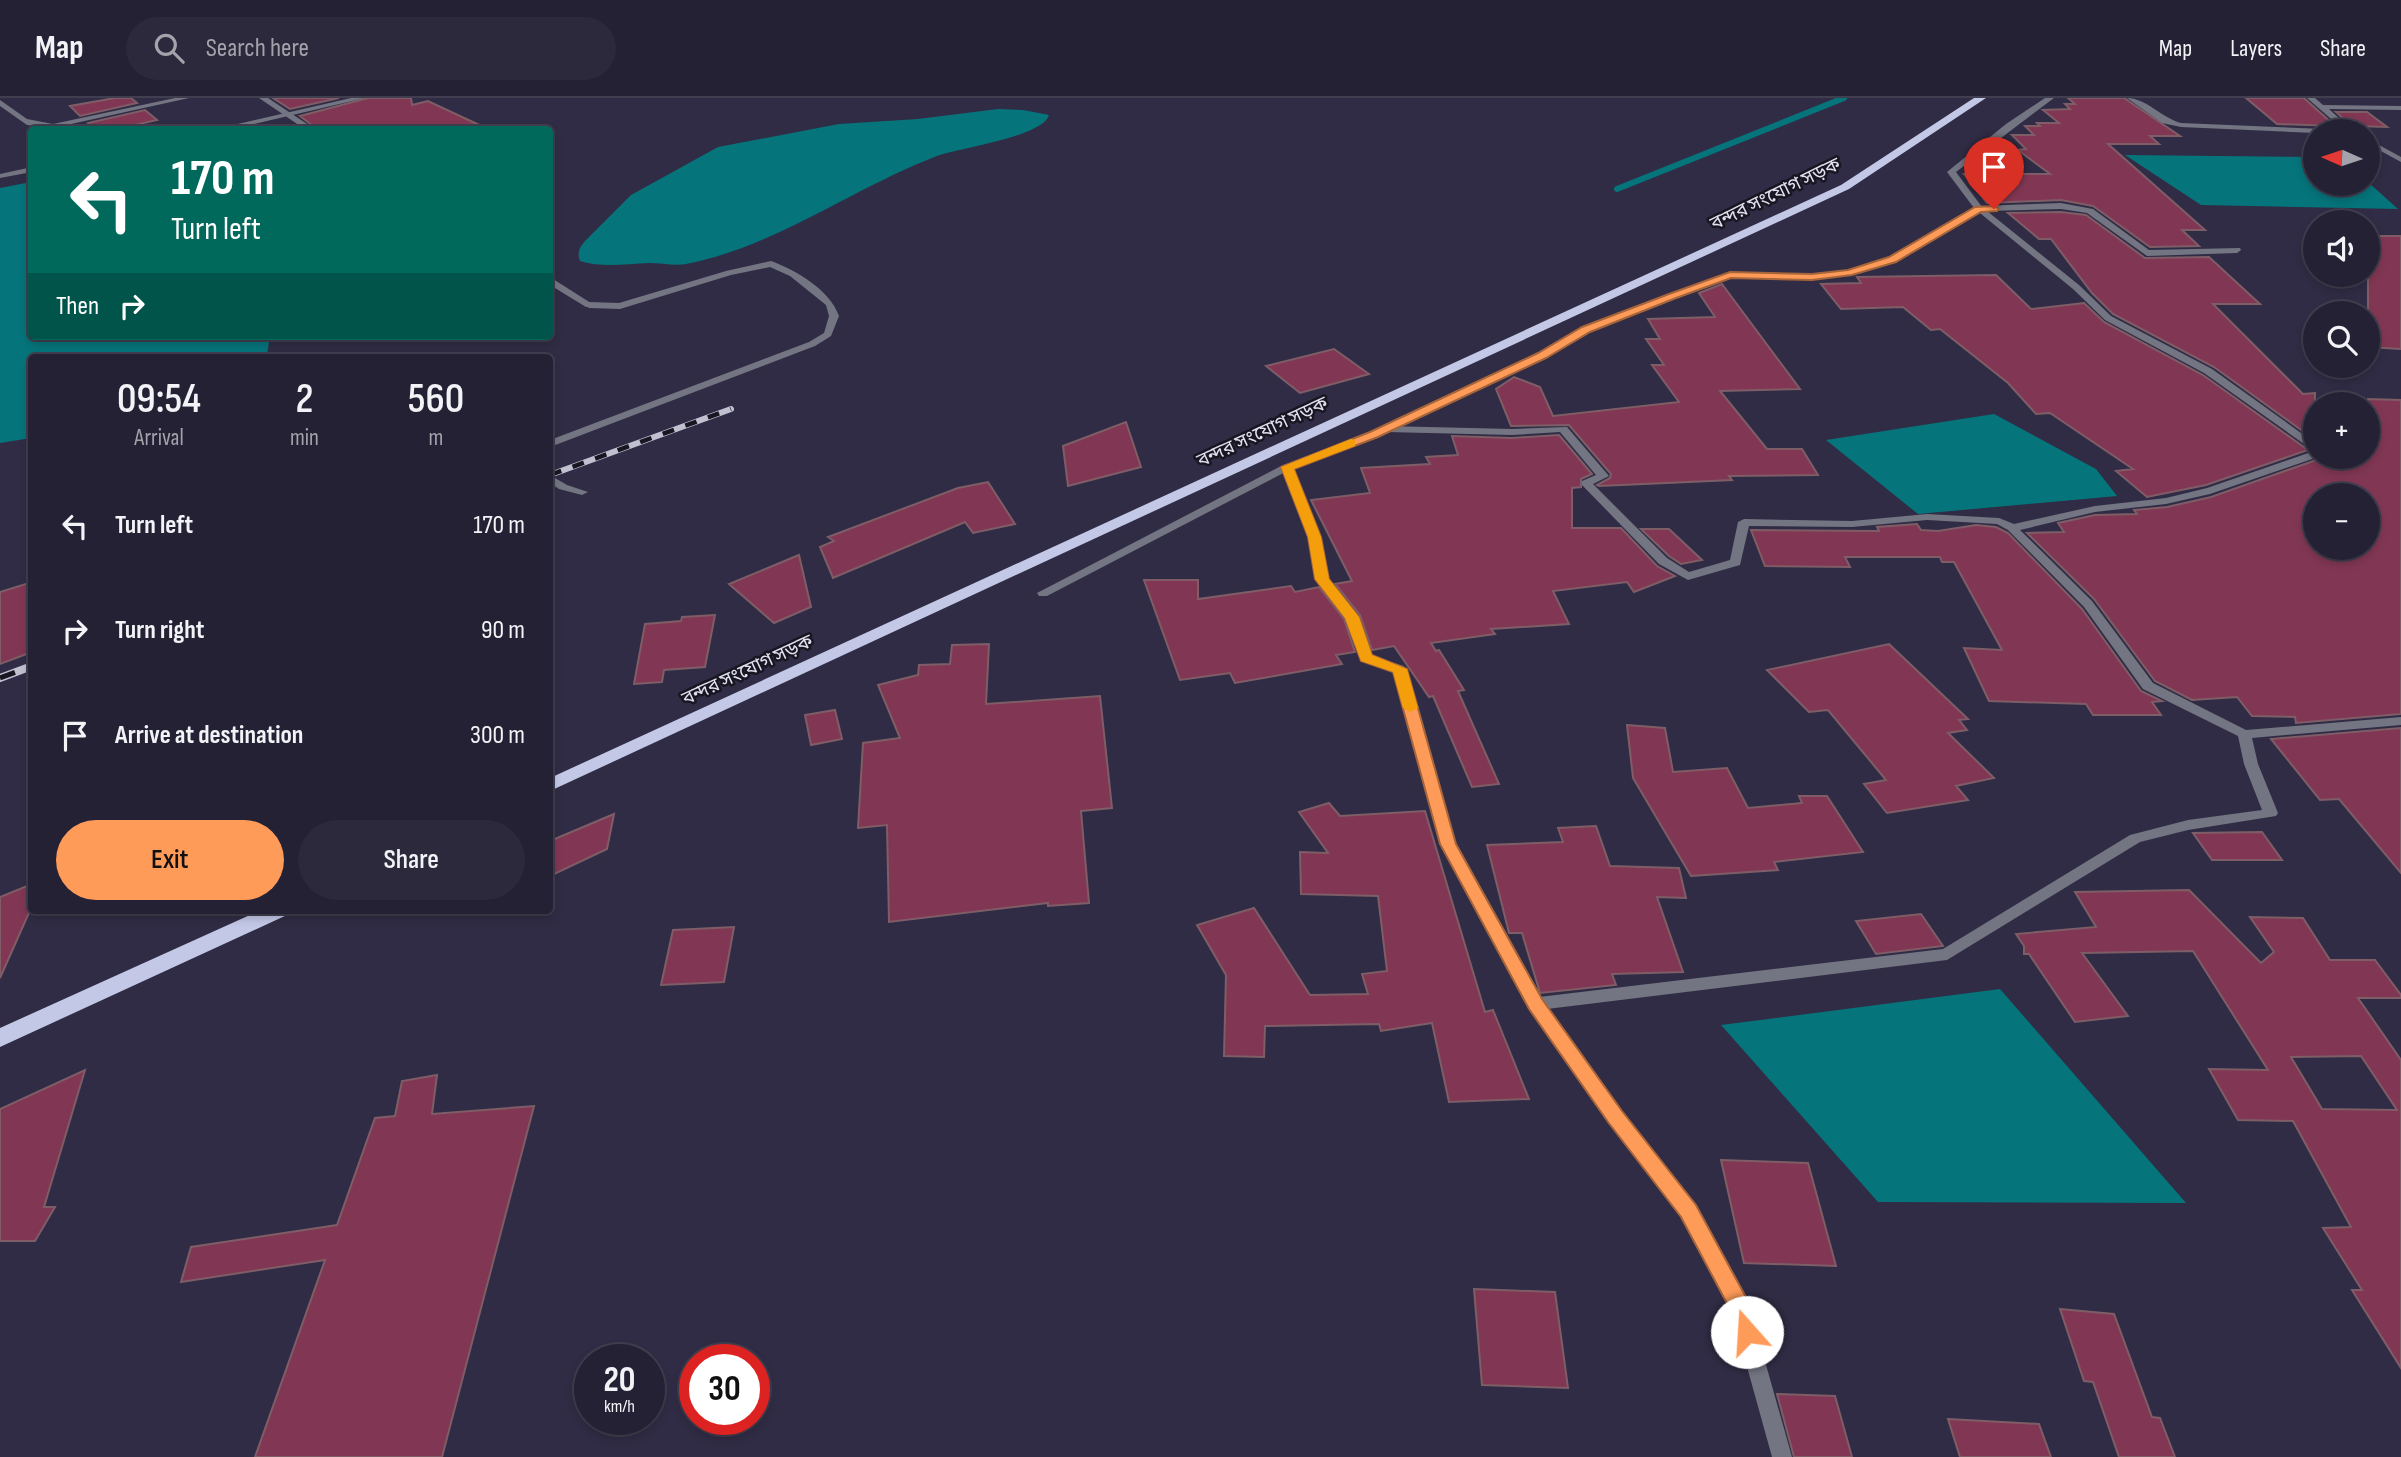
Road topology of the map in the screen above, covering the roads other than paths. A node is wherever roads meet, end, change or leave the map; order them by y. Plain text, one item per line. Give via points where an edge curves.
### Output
1 (185, 98) edge
2 (263, 98) edge
3 (361, 98) edge
4 (1981, 98) edge
5 (2050, 98) edge
6 (2131, 98) edge
7 (2311, 98) edge
8 (0, 102) edge
9 (2323, 107) junction
10 (2401, 108) edge
11 (290, 113) junction
12 (2336, 119) edge
13 (233, 126) edge
14 (307, 126) edge
15 (2303, 129) edge
16 (2380, 148) edge
17 (2401, 160) edge
18 (28, 170) edge
19 (0, 176) edge
20 (1979, 209) junction
21 (2237, 250) dead end
22 (553, 283) edge
23 (1386, 429) junction
24 (2303, 439) edge
25 (553, 443) edge
26 (2303, 458) edge
27 (1287, 467) junction
28 (553, 480) edge
29 (582, 492) dead end
30 (2012, 528) junction
31 (1043, 593) dead end
32 (2401, 721) edge
33 (2244, 734) junction
34 (553, 784) edge
35 (270, 914) edge
36 (1535, 1004) junction
37 (0, 1038) edge
38 (1782, 1457) edge

1 - 8 street via 53,126 26,124
2 - 11 street
3 - 11 street
4 - 34 highway, বন্দর সংযোগ সড়ক via 1845,187
5 - 20 street via 1951,172
6 - 15 street via 2165,121 2181,125
7 - 9 street
9 - 10 street
9 - 12 street
11 - 13 street
11 - 14 street
16 - 17 street
18 - 19 street
20 - 21 street via 2062,206 2090,211 2147,253
20 - 23 street via 1892,259 1849,273 1730,275 1672,296 1586,330
20 - 24 street via 2108,318 2208,371
22 - 25 street via 600,308 771,264 793,274 830,304 834,316 828,334 812,345
23 - 27 street
23 - 30 street via 1563,429 1603,476 1586,483 1664,561 1688,576 1736,562 1744,522 1852,524 1927,517 1999,521
26 - 30 street via 2210,491
27 - 31 street
27 - 36 street via 1315,537 1322,579 1352,617 1366,658 1399,669 1448,844
28 - 29 street
30 - 33 street via 2088,604 2148,687
32 - 33 street
33 - 36 street via 2271,813 2135,838 1947,954
35 - 37 highway
36 - 38 street via 1688,1211 1740,1308

